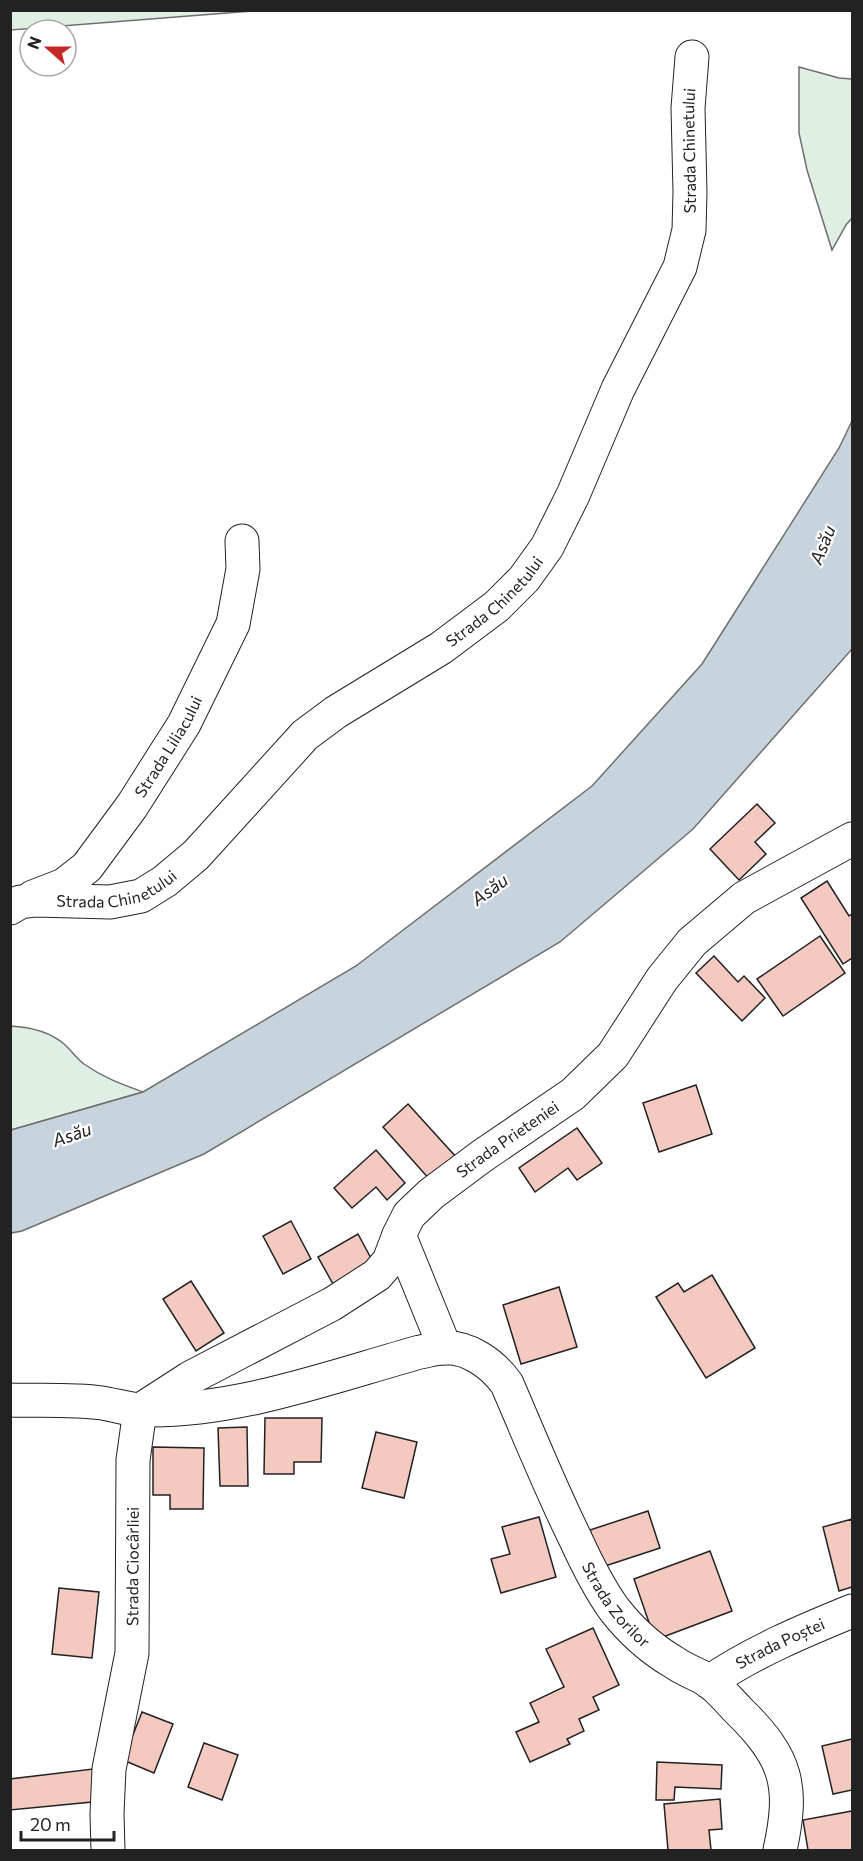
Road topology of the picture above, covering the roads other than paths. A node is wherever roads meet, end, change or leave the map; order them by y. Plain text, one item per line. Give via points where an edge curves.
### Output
1 (693, 57) dead end
2 (242, 541) dead end
3 (852, 839) edge
4 (15, 905) edge
5 (399, 1235) junction
6 (445, 1348) junction
7 (10, 1400) edge
8 (141, 1410) junction
9 (852, 1611) edge
10 (709, 1682) junction
11 (108, 1851) edge
12 (780, 1851) edge

1 - 4 street, Strada Chinetului via 688,108 689,230 680,267 618,389 573,495 547,547 524,579 497,606 441,648 305,735 196,855 165,881 141,896 110,902 55,900
2 - 4 street, Strada Liliacului via 243,569 233,624 184,724 87,867 63,885
3 - 5 street, Strada Prieteniei via 744,898 718,919 692,942 662,979 613,1055 591,1079 431,1194 410,1215
5 - 6 street
5 - 8 street, Strada Prieteniei via 389,1261 377,1275 332,1304 190,1378
6 - 8 street, Strada Zorilor via 263,1396 186,1408
6 - 10 street, Strada Zorilor via 463,1350 483,1360 507,1384 559,1506 614,1608 653,1648
7 - 8 street via 101,1403
8 - 11 street, Strada Ciocârliei via 134,1460 132,1653 110,1769
9 - 10 street, Strada Poștei via 742,1661
10 - 12 street, Strada Zorilor via 758,1730 774,1750 782,1769 786,1805

